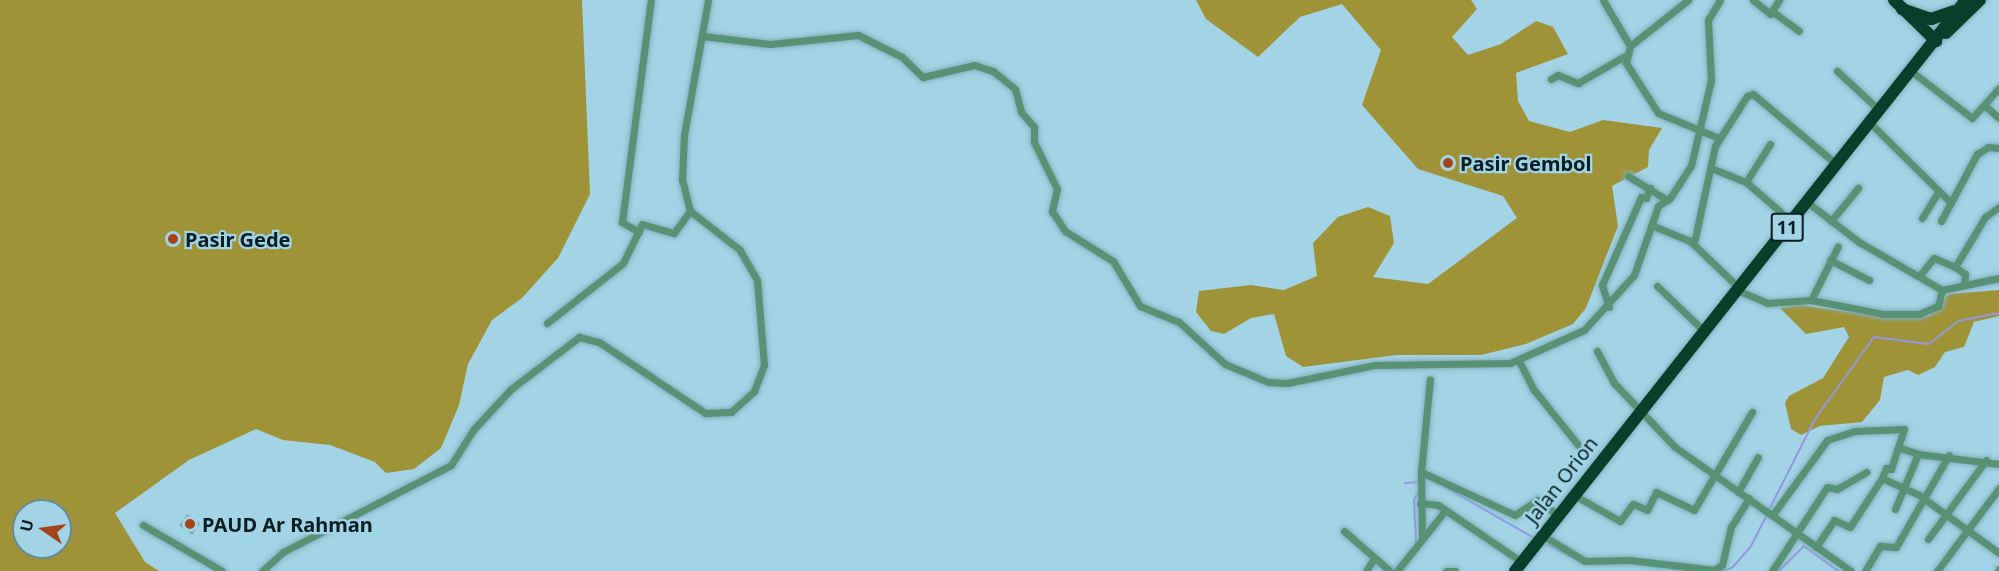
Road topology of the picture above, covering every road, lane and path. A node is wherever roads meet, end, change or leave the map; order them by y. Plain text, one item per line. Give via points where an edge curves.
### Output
1 (651, 0) edge
2 (708, 0) edge
3 (1603, 0) edge
4 (1688, 0) edge
5 (1720, 0) edge
6 (1754, 0) edge
7 (1779, 0) edge
8 (1980, 0) edge
9 (1898, 4) edge
10 (1963, 4) edge
11 (1773, 12) junction
12 (1799, 31) dead end
13 (703, 36) junction
14 (1936, 41) junction
15 (1630, 46) junction
16 (1625, 57) junction
17 (1837, 71) dead end
18 (1911, 71) junction
19 (1551, 79) dead end
20 (1999, 88) edge
21 (1984, 105) junction
22 (1879, 110) junction
23 (1999, 118) edge
24 (1869, 122) junction
25 (1700, 128) junction
26 (1719, 138) junction
27 (1770, 144) dead end
28 (1999, 148) edge
29 (1836, 164) junction
30 (1711, 168) junction
31 (1628, 176) dead end
32 (1746, 182) junction
33 (1650, 188) junction
34 (1858, 188) dead end
35 (1938, 192) junction
36 (1667, 200) junction
37 (1807, 202) junction
38 (1951, 203) junction
39 (1998, 209) edge
40 (690, 211) junction
41 (1922, 218) dead end
42 (1791, 221) junction
43 (1831, 221) junction
44 (1941, 221) dead end
45 (1651, 225) junction
46 (639, 232) junction
47 (1694, 243) junction
48 (1838, 246) dead end
49 (1830, 260) junction
50 (1955, 267) junction
51 (1920, 275) junction
52 (1999, 278) edge
53 (1869, 280) dead end
54 (1657, 285) dead end
55 (1964, 285) junction
56 (1738, 289) junction
57 (1942, 290) junction
58 (1810, 300) junction
59 (1609, 307) junction
60 (547, 323) dead end
61 (1704, 331) junction
62 (1597, 351) dead end
63 (1520, 361) junction
64 (1430, 379) dead end
65 (1639, 412) junction
66 (1752, 412) dead end
67 (1579, 446) dead end
68 (1898, 447) junction
69 (1918, 454) junction
70 (1949, 455) junction
71 (1758, 457) dead end
72 (1986, 460) junction
73 (1999, 464) edge
74 (1867, 472) dead end
75 (1421, 473) junction
76 (1714, 476) junction
77 (1882, 478) junction
78 (1906, 488) junction
79 (1999, 488) edge
80 (1738, 492) junction
81 (1572, 494) junction
82 (1749, 498) junction
83 (1925, 499) junction
84 (1420, 503) junction
85 (1895, 509) dead end
86 (1444, 512) junction
87 (1773, 512) junction
88 (1946, 513) junction
89 (1556, 514) junction
90 (143, 525) dead end
91 (1966, 530) junction
92 (1344, 531) dead end
93 (1798, 534) junction
94 (1541, 537) junction
95 (1422, 539) junction
96 (1928, 539) dead end
97 (1816, 547) junction
98 (1998, 549) edge
99 (1374, 558) junction
100 (1519, 567) edge
101 (222, 571) edge
102 (262, 571) edge
103 (1366, 571) edge
104 (1390, 571) edge
105 (1397, 571) edge
106 (1446, 571) edge
107 (1455, 571) edge
108 (1772, 571) edge
109 (1851, 571) edge
110 (1864, 571) edge
111 (1937, 571) edge

1 - 46 street via 622,222
2 - 13 street
3 - 15 street
4 - 15 street
5 - 25 street via 1708,20 1712,80
6 - 11 street via 1768,13
7 - 11 street
8 - 14 highway
9 - 10 highway via 1931,19
9 - 14 highway
10 - 14 highway
11 - 12 street
13 - 40 street via 681,162
13 - 63 street via 770,44 858,35 902,57 923,76 974,65 993,71 1015,89 1021,112 1034,127 1034,142 1057,189 1051,205 1057,223 1113,261 1140,306 1179,322 1239,373 1268,382 1295,382 1375,365
14 - 18 highway, 11
15 - 16 street
16 - 19 street via 1578,83 1558,75
16 - 25 street via 1633,79 1658,113 1669,121
17 - 22 street
18 - 21 street via 1972,118
18 - 22 highway, 11
20 - 21 street
21 - 23 street
22 - 24 highway, 11
24 - 29 highway, 11
24 - 35 street
25 - 26 street
25 - 36 street via 1691,166
26 - 29 street via 1738,107 1753,94
26 - 30 street
27 - 32 street
28 - 38 street via 1985,148 1977,154
29 - 37 highway, 11
30 - 32 street
30 - 47 street
31 - 33 street
32 - 42 street
33 - 36 street
33 - 59 street via 1646,198 1641,197 1602,285
34 - 43 street
35 - 38 street
35 - 41 street
36 - 45 street via 1658,206
37 - 42 highway, 11
37 - 43 street
38 - 44 street
39 - 50 street via 1985,217
40 - 46 street via 674,233 645,224
40 - 102 street via 740,250 757,280 764,365 758,384 738,408 722,415 695,409 604,345 579,337 511,389 473,430 451,465 283,552
42 - 56 highway, 11
43 - 51 street via 1859,242
45 - 47 street
45 - 59 street via 1634,274
46 - 60 street via 623,263
47 - 56 street
48 - 49 street
49 - 53 street
49 - 58 street
50 - 51 street via 1933,258
50 - 55 street via 1965,274
51 - 57 street
52 - 55 street
54 - 61 street
55 - 57 street
56 - 58 street via 1767,303
56 - 61 highway, 11
57 - 58 street via 1935,309 1919,314 1882,314
59 - 63 street via 1576,336
61 - 65 highway, 11
62 - 65 street via 1614,383
63 - 67 street via 1534,390
64 - 75 street
65 - 76 street
65 - 81 highway, Jalan Orion / 11
66 - 76 street
68 - 69 street
68 - 77 street via 1891,469 1886,468
68 - 87 street via 1906,430 1889,427 1827,440
69 - 70 street
69 - 78 street
70 - 72 street
70 - 83 street
71 - 80 street
72 - 73 street
72 - 88 street
74 - 93 street via 1836,489 1827,487
75 - 84 street
75 - 89 street via 1515,515 1537,500
76 - 80 street
76 - 81 street via 1694,510 1656,492 1647,510 1633,504 1623,521
77 - 78 street
77 - 97 street via 1850,527 1834,520
78 - 83 street
78 - 85 street
79 - 91 street
80 - 82 street
81 - 89 highway, Jalan Orion / 11
82 - 87 street
82 - 94 street via 1731,527 1722,565 1714,570 1629,560 1585,561
83 - 88 street
83 - 110 street via 1896,547 1880,546
84 - 86 street via 1434,503
84 - 95 street
86 - 95 street
86 - 100 street
87 - 93 street
88 - 91 street
88 - 96 street
89 - 94 highway, Jalan Orion / 11
90 - 101 street
91 - 98 street
91 - 111 street
92 - 99 street
93 - 97 street
93 - 108 street
94 - 100 highway, Jalan Orion / 11
95 - 105 street
97 - 109 street
99 - 103 street
99 - 104 street
106 - 107 street

